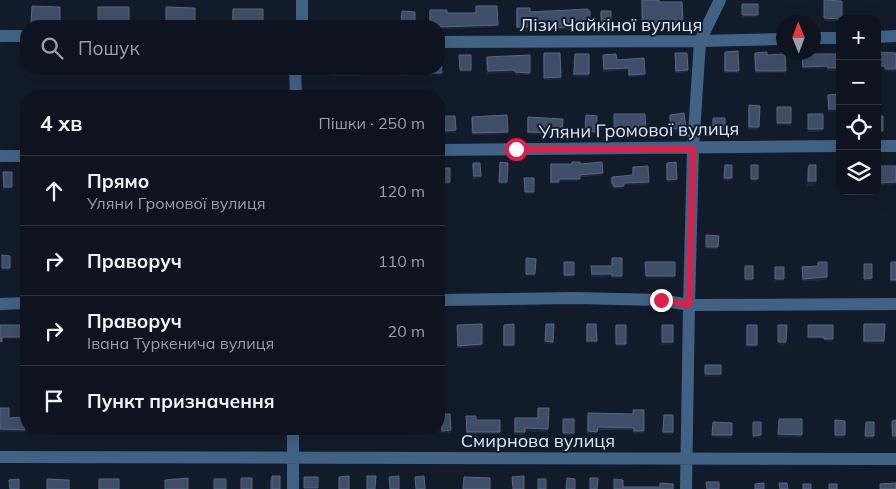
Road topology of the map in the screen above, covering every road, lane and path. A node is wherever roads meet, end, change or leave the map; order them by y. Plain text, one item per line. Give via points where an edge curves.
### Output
1 (302, 0) edge
2 (720, 0) edge
3 (302, 20) edge
4 (0, 36) edge
5 (20, 36) edge
6 (896, 36) edge
7 (881, 37) edge
8 (821, 38) edge
9 (836, 38) edge
10 (776, 39) edge
11 (700, 41) junction
12 (445, 42) edge
13 (295, 75) edge
14 (296, 90) edge
15 (836, 146) edge
16 (881, 146) edge
17 (896, 146) edge
18 (693, 149) junction
19 (445, 150) edge
20 (0, 156) edge
21 (20, 156) edge
22 (445, 300) edge
23 (20, 303) edge
24 (0, 304) edge
25 (896, 304) edge
26 (689, 305) junction
27 (293, 435) edge
28 (0, 457) edge
29 (293, 457) junction
30 (686, 457) junction
31 (896, 459) edge
32 (292, 489) edge
33 (686, 489) edge

1 - 3 street
2 - 11 street
4 - 5 street
6 - 7 street
8 - 9 street
10 - 11 street, Лізи Чайкіної вулиця
11 - 12 street, Лізи Чайкіної вулиця
11 - 18 street
13 - 14 street
15 - 18 street, Уляни Громової вулиця
16 - 17 street
18 - 19 street, Уляни Громової вулиця
18 - 26 street
20 - 21 street
22 - 26 street via 576,298 661,300
23 - 24 street
25 - 26 street
26 - 30 street
27 - 29 street
28 - 29 street, Смирнова вулиця
29 - 30 street, Смирнова вулиця
29 - 32 street
30 - 31 street, Смирнова вулиця
30 - 33 street

